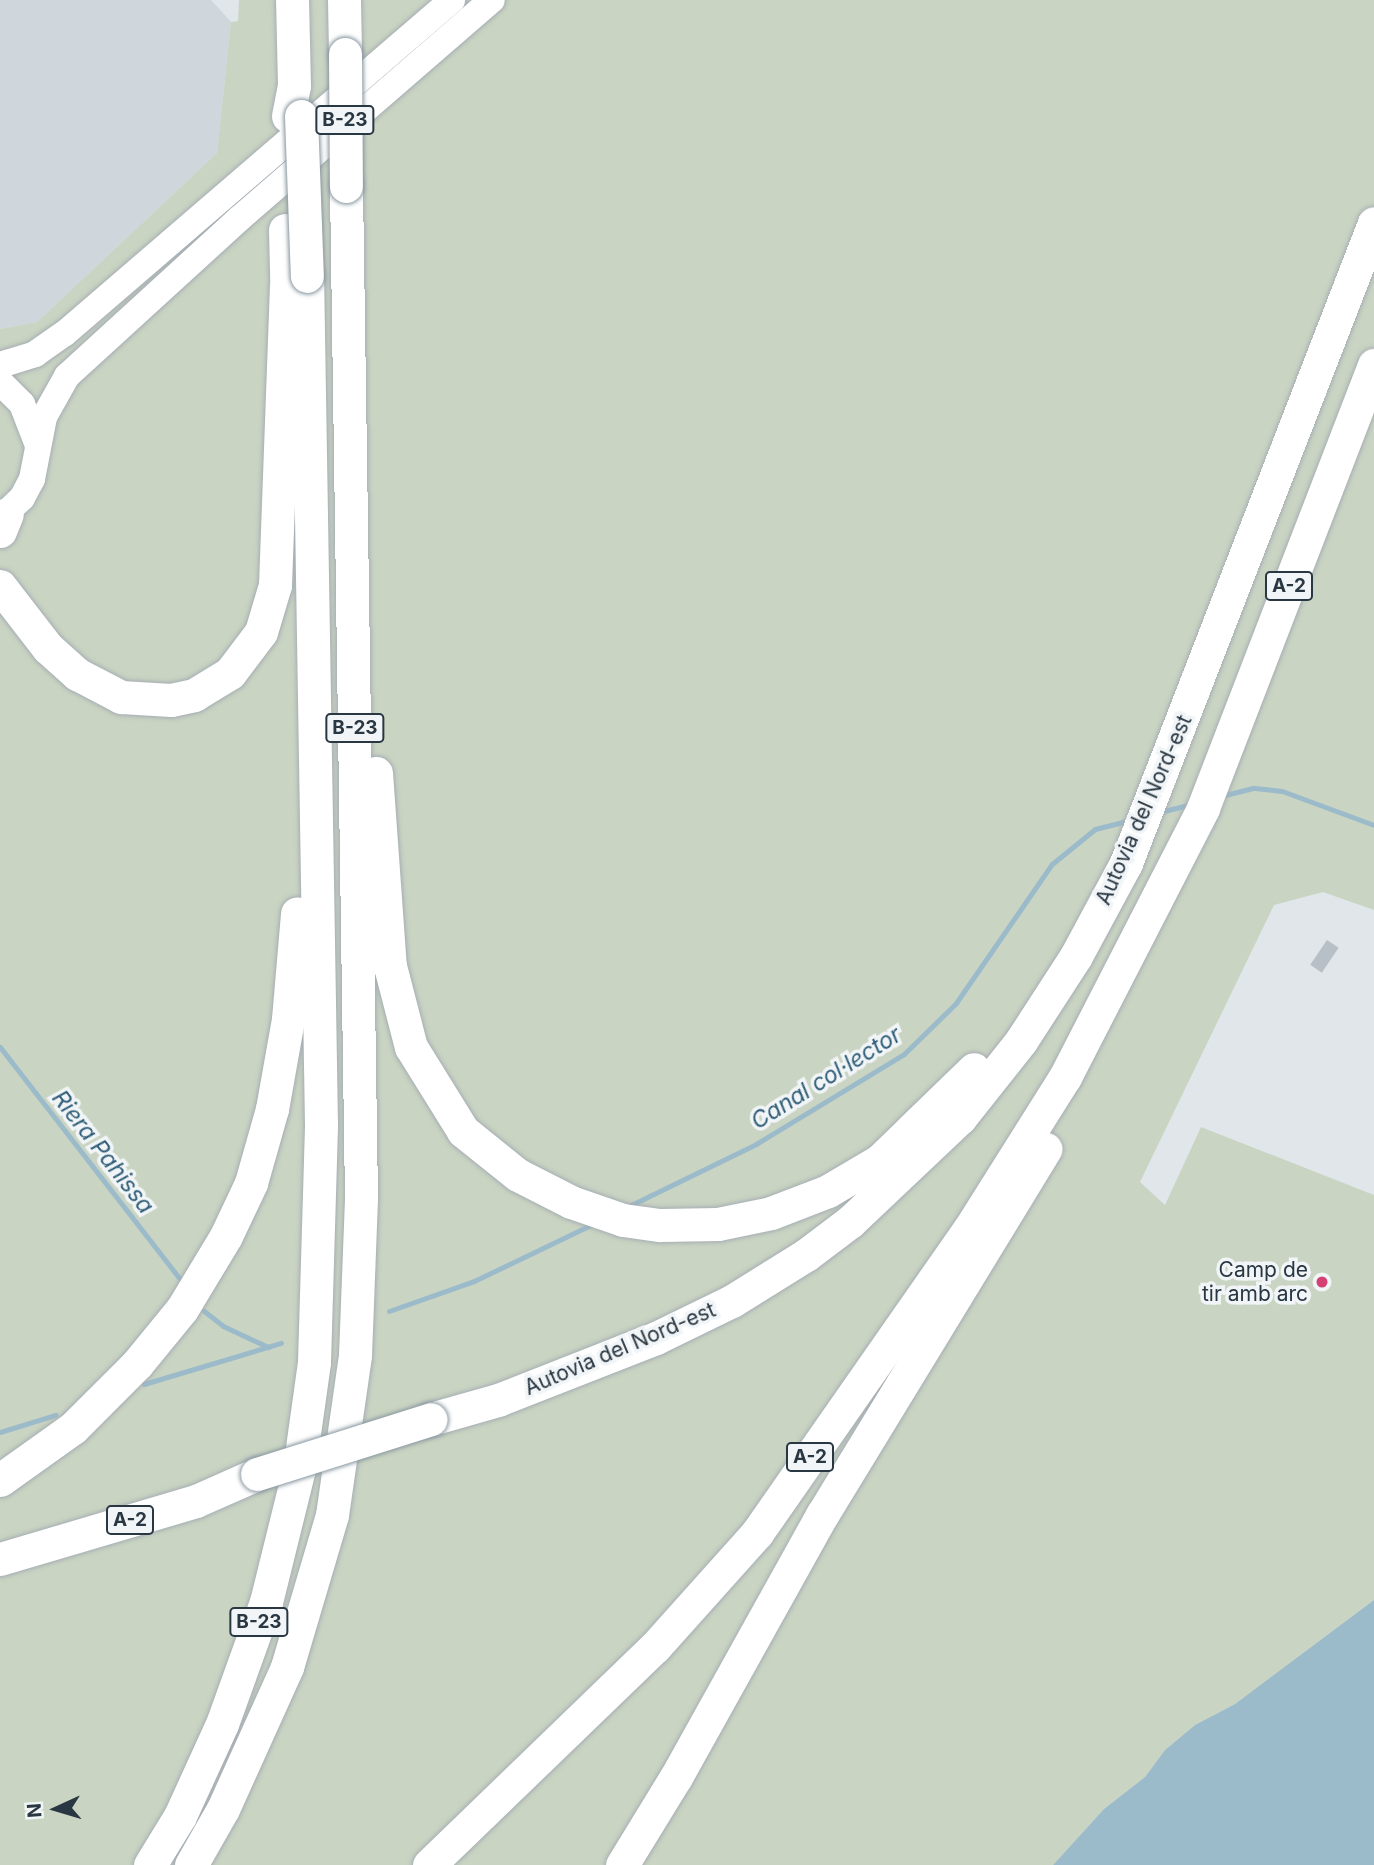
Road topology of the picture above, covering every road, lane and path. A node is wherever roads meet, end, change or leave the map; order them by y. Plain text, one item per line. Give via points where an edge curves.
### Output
1 (292, 0) edge
2 (344, 0) edge
3 (452, 0) edge
4 (492, 0) edge
5 (295, 106) junction
6 (1374, 223) edge
7 (297, 280) junction
8 (0, 365) edge
9 (1374, 365) edge
10 (0, 382) edge
11 (37, 443) junction
12 (2, 521) edge
13 (351, 548) junction
14 (0, 586) edge
15 (1164, 904) junction
16 (1071, 965) junction
17 (257, 1474) junction
18 (0, 1480) edge
19 (0, 1542) edge
20 (0, 1559) edge
21 (288, 1667) junction
22 (150, 1865) edge
23 (191, 1865) edge
24 (210, 1865) edge
25 (429, 1865) edge
26 (622, 1865) edge

1 - 5 highway, B-23
2 - 13 highway, B-23, bridge
3 - 8 main road via 64,334 35,354
4 - 11 main road via 240,218 67,376 44,418
5 - 7 highway, B-23, bridge
5 - 7 highway via 285,230
6 - 16 highway, Autovia del Nord-est / A-2 via 1168,762 1126,863
7 - 14 highway via 275,585 261,632 230,673 194,695 171,701 121,697 77,674 48,648
7 - 18 highway via 295,969 281,1068 262,1148 251,1183 183,1308 137,1364 73,1427
7 - 22 highway, B-23 via 321,1125 314,1362 293,1500 254,1640 180,1816
9 - 15 highway, A-2
10 - 11 main road via 22,404
11 - 12 main road via 32,479
13 - 16 highway via 371,689 390,966 404,1027 423,1072 463,1131 519,1175 571,1202 623,1220 660,1225 744,1220 800,1203 854,1178 923,1122
13 - 21 highway, B-23 via 361,1270 338,1489
15 - 25 highway, A-2 via 1065,1077 968,1231 757,1533 655,1647
15 - 26 highway via 1084,1080 998,1231 822,1514
16 - 17 highway, Autovia del Nord-est / A-2, bridge via 1021,1041 960,1118 851,1222 806,1255 732,1301 656,1338 498,1401
17 - 19 highway, Autovia del Nord-est / A-2 via 196,1483
17 - 20 highway, A-2 via 196,1501
21 - 23 highway, B-23 via 223,1809
21 - 24 highway via 258,1775

